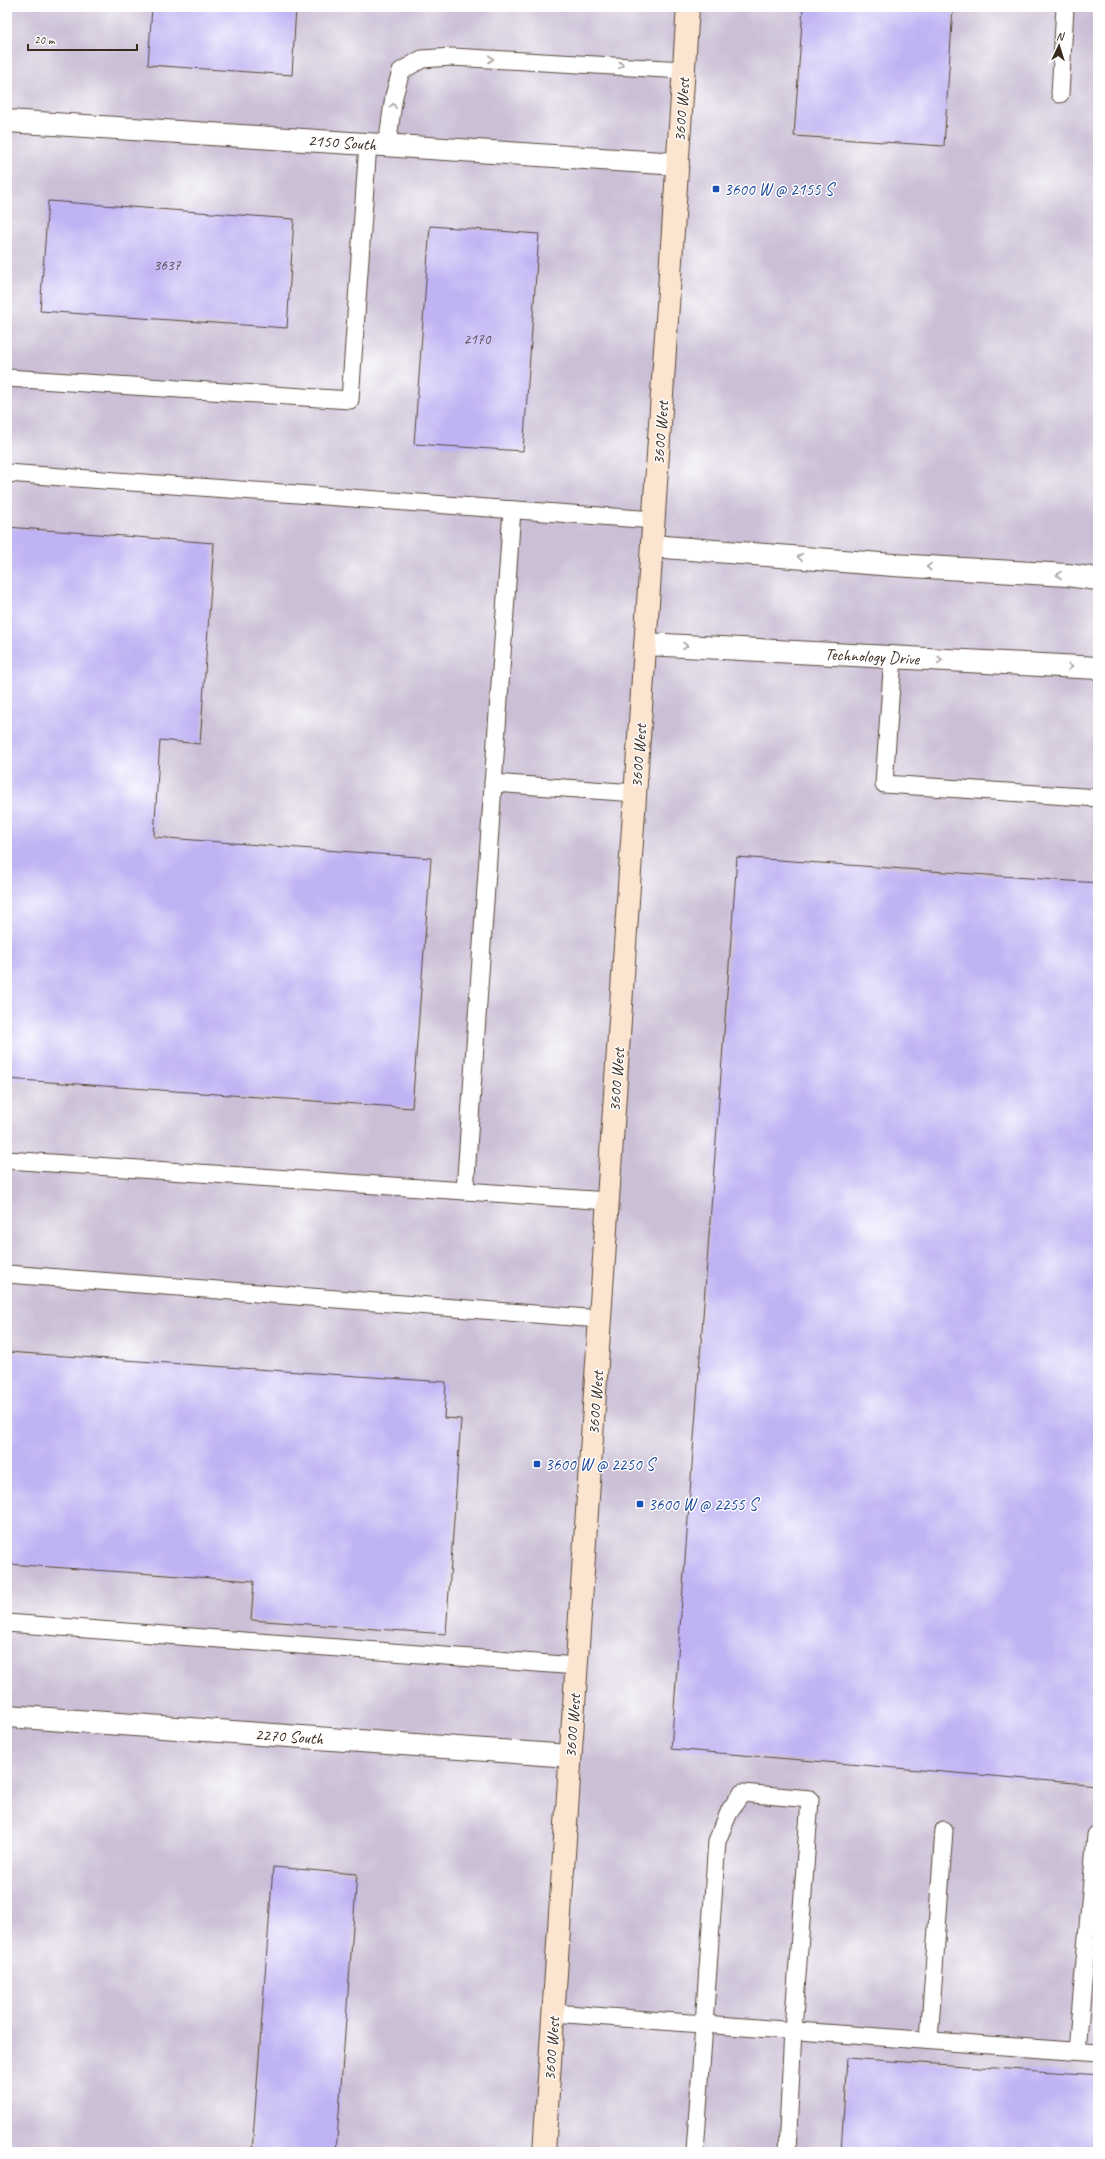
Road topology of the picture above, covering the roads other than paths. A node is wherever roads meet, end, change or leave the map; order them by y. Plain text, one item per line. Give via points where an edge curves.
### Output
1 (688, 7) edge
2 (1065, 7) edge
3 (684, 70) junction
4 (1060, 94) dead end
5 (7, 121) edge
6 (377, 144) junction
7 (678, 164) junction
8 (7, 378) edge
9 (7, 473) edge
10 (512, 510) junction
11 (654, 520) junction
12 (652, 546) junction
13 (1098, 579) edge
14 (646, 644) junction
15 (893, 657) junction
16 (1098, 668) edge
17 (493, 783) junction
18 (636, 792) junction
19 (1098, 798) edge
20 (7, 1160) edge
21 (465, 1191) junction
22 (608, 1201) junction
23 (7, 1274) edge
24 (600, 1319) junction
25 (7, 1623) edge
26 (576, 1666) junction
27 (7, 1716) edge
28 (570, 1756) junction
29 (944, 1830) dead end
30 (1096, 1835) dead end
31 (553, 2013) junction
32 (704, 2023) junction
33 (793, 2030) junction
34 (929, 2040) junction
35 (1078, 2051) junction
36 (1098, 2053) edge
37 (544, 2152) edge
38 (695, 2152) edge
39 (787, 2152) edge

1 - 3 street, 3600 West
2 - 4 lane
6 -> 3 lane via 401,71 422,59 452,57
3 - 7 street, 3600 West
5 - 6 street, 2150 South
6 - 7 street, 2150 South
6 - 8 lane via 350,400
7 - 11 street, 3600 West
9 - 10 lane
10 - 11 lane
10 - 17 lane
11 - 12 street, 3600 West
13 -> 12 street
12 - 14 street, 3600 West
14 -> 15 street, Technology Drive
14 - 18 street, 3600 West
15 -> 16 street, Technology Drive
15 - 19 lane via 884,784
17 - 18 lane
17 - 21 lane
18 - 22 street, 3600 West
20 - 21 lane
21 - 22 lane
22 - 24 street, 3600 West
23 - 24 lane
24 - 26 street, 3600 West
25 - 26 lane
26 - 28 street, 3600 West
27 - 28 street, 2270 South
28 - 31 street, 3600 West
29 - 34 lane
30 - 35 lane
31 - 32 lane
31 - 37 street, 3600 West
32 - 33 lane
32 - 33 lane via 717,1841 730,1810 742,1793 810,1799
32 - 38 lane
33 - 34 lane
33 - 39 lane
34 - 35 lane
35 - 36 lane

